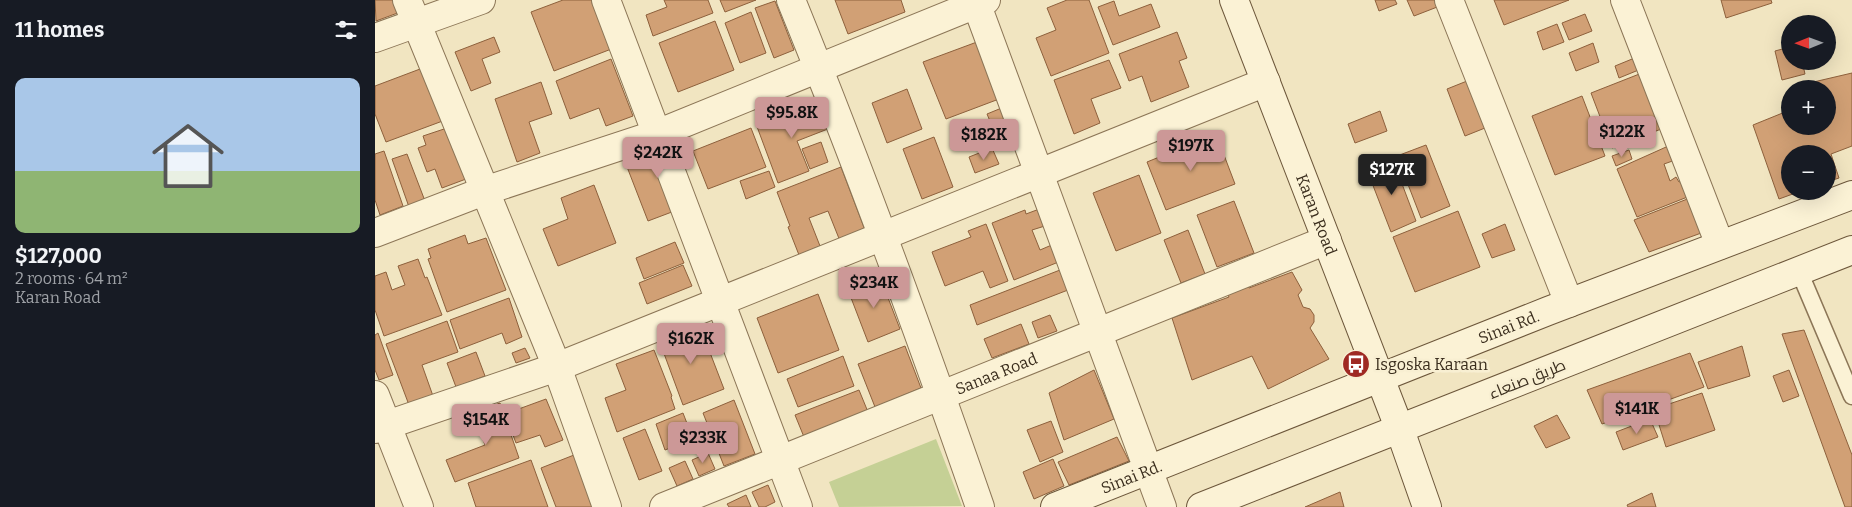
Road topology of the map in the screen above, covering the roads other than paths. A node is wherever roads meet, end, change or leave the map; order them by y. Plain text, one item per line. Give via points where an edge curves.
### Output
1 (481, 0) edge
2 (607, 0) edge
3 (791, 0) edge
4 (1234, 0) edge
5 (1449, 0) edge
6 (1625, 0) edge
7 (980, 1) edge
8 (411, 12) edge
9 (375, 38) edge
10 (819, 68) junction
11 (1266, 82) junction
12 (657, 134) junction
13 (1038, 174) junction
14 (484, 191) junction
15 (1852, 195) edge
16 (375, 233) edge
17 (882, 236) junction
18 (1327, 240) junction
19 (1720, 246) junction
20 (1852, 250) edge
21 (1799, 271) junction
22 (720, 302) junction
23 (1569, 303) junction
24 (1097, 333) junction
25 (557, 367) junction
26 (1379, 378) junction
27 (375, 395) edge
28 (941, 395) junction
29 (1852, 396) edge
30 (381, 427) edge
31 (1400, 430) junction
32 (780, 460) junction
33 (1149, 470) junction
34 (419, 507) edge
35 (607, 507) edge
36 (663, 507) edge
37 (798, 507) edge
38 (979, 507) edge
39 (1055, 507) edge
40 (1162, 507) edge
41 (1201, 507) edge
42 (1427, 507) edge

1 - 8 street
2 - 12 street
3 - 10 street
4 - 11 street, Karan Road
5 - 23 street
6 - 19 street
7 - 10 street
7 - 13 street
8 - 9 street
8 - 14 street
10 - 12 street
10 - 17 street
11 - 13 street
11 - 18 street, Karan Road
12 - 14 street
12 - 22 street
13 - 17 street
13 - 24 street
14 - 16 street
14 - 25 street
15 - 19 street, Sinai Rd.
17 - 22 street
17 - 28 street
18 - 24 street, Sanaa Road
18 - 26 street, Karan Road
19 - 23 street, Sinai Rd.
20 - 21 street, طريق صنعاء
21 - 29 lane
21 - 31 street, طريق صنعاء
22 - 25 street
22 - 32 street
23 - 26 street, Sinai Rd.
24 - 28 street, Sanaa Road
24 - 33 street
25 - 30 street
25 - 35 street
26 - 31 street, Karan Road
26 - 33 street, Sinai Rd.
27 - 30 street
28 - 32 street, Sanaa Road
28 - 38 street
30 - 34 street
31 - 41 street, طريق صنعاء
31 - 42 street, Karan Road
32 - 36 street, Sanaa Road
32 - 37 street
33 - 39 street, Sinai Rd.
33 - 40 street

